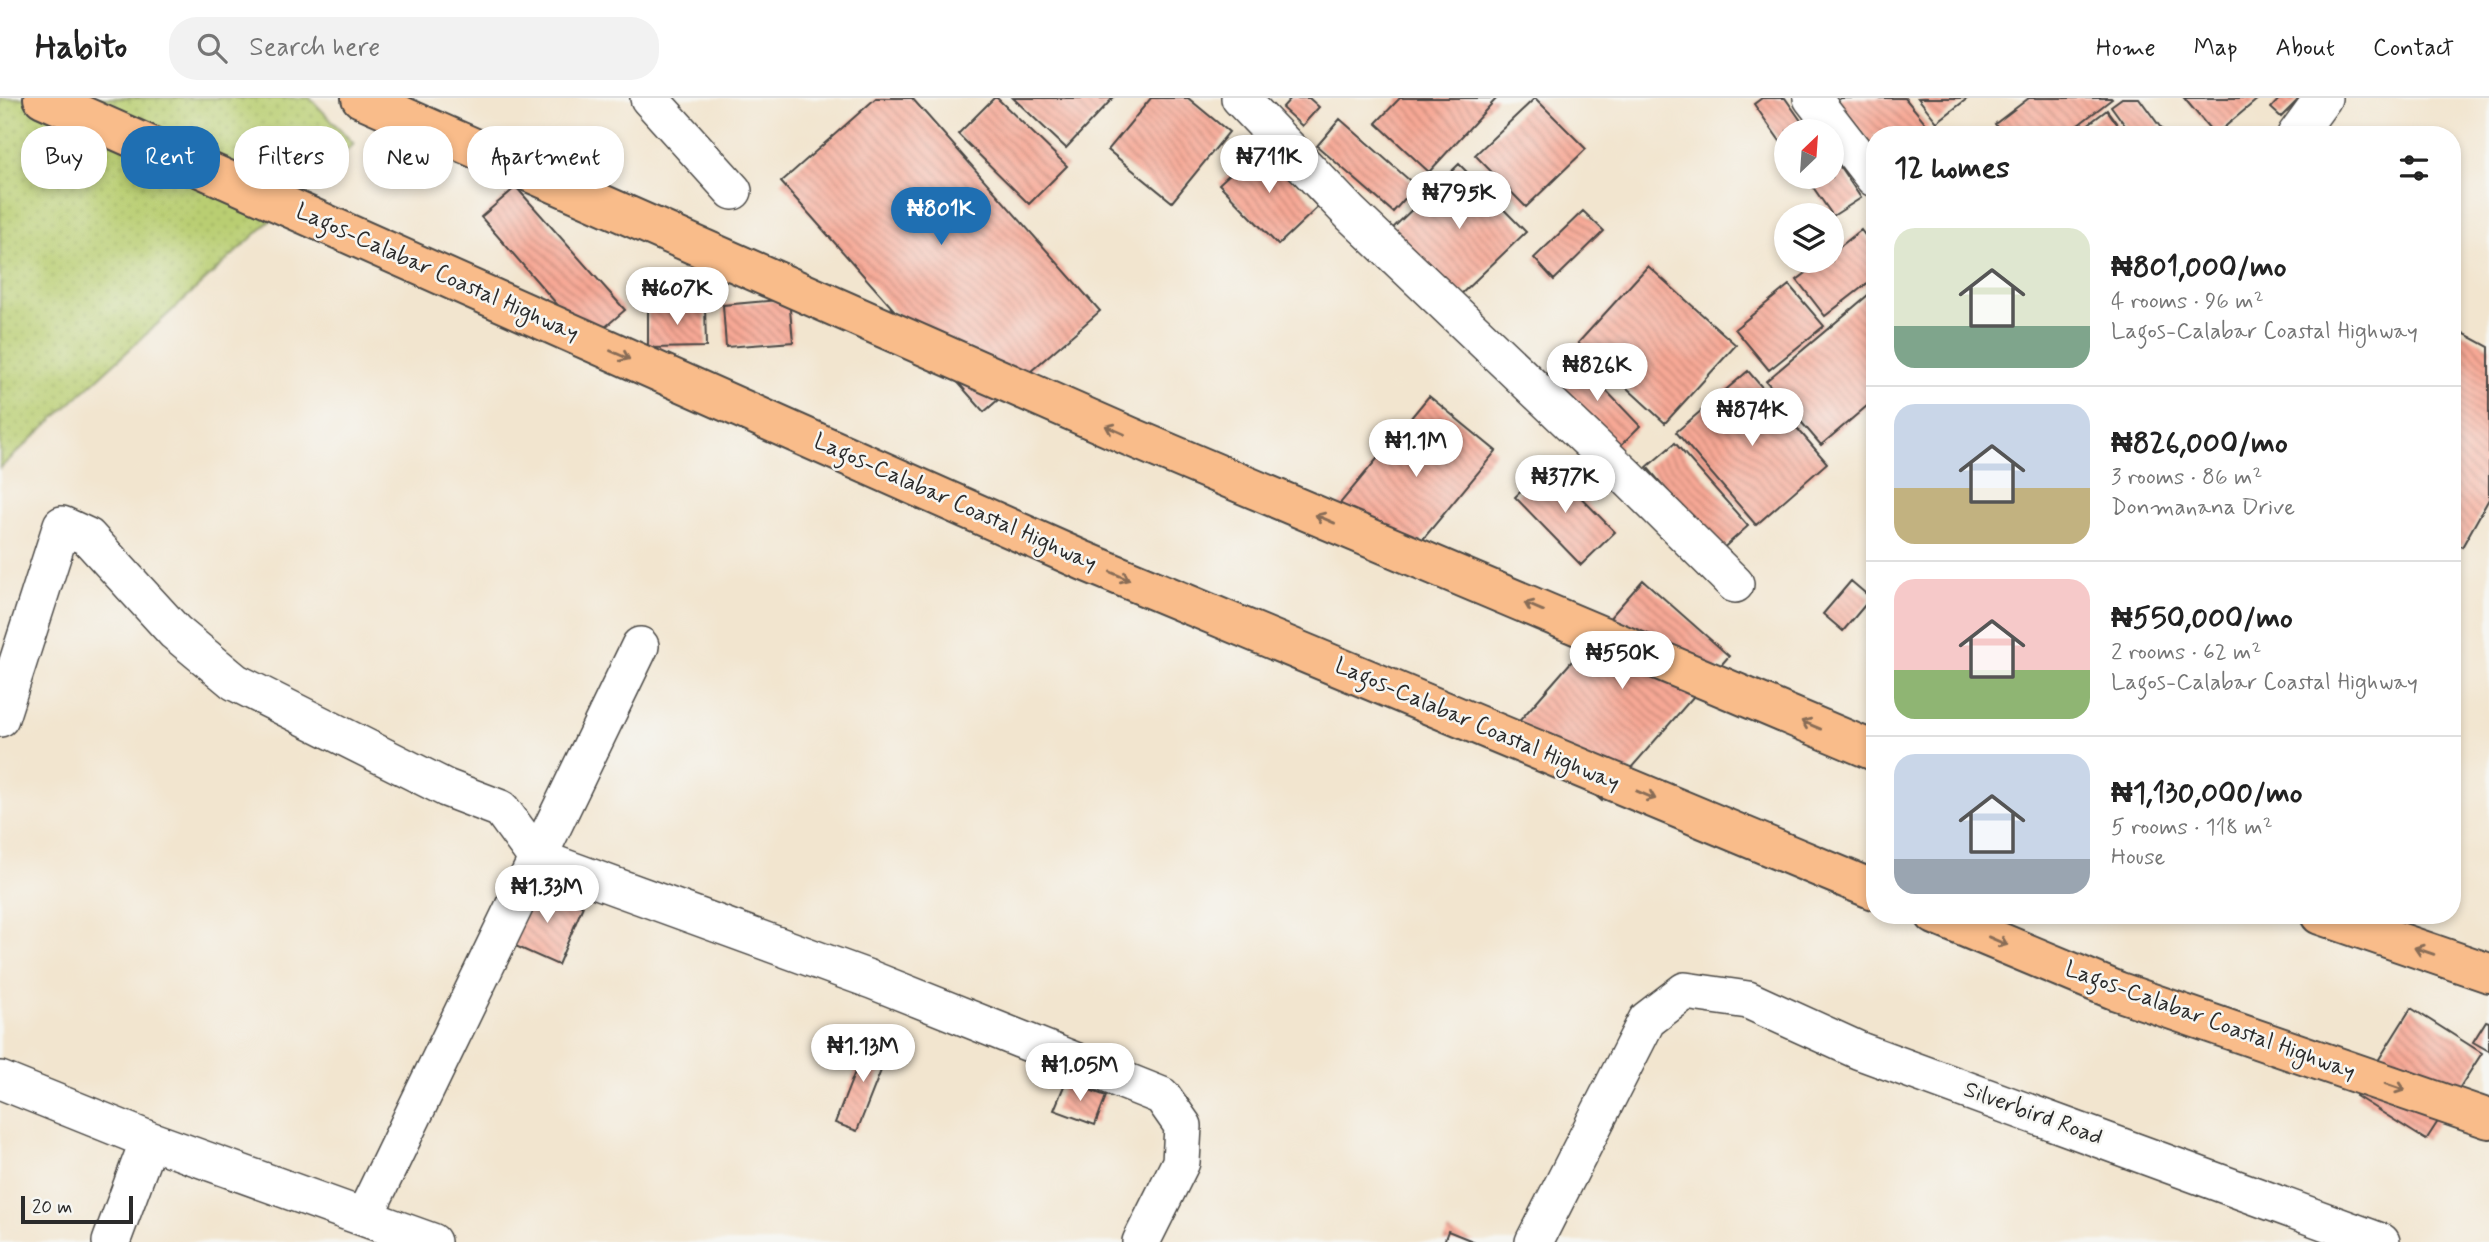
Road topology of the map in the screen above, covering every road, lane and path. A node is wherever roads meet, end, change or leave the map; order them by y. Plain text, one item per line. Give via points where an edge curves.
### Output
1 (43, 98) edge
2 (361, 98) edge
3 (649, 98) edge
4 (1240, 98) edge
5 (1812, 98) edge
6 (2323, 98) edge
7 (2303, 126) edge
8 (1866, 168) edge
9 (733, 191) dead end
10 (1735, 584) dead end
11 (640, 646) dead end
12 (0, 718) edge
13 (1866, 748) edge
14 (537, 858) junction
15 (1866, 887) edge
16 (1957, 924) edge
17 (2346, 924) edge
18 (2489, 973) edge
19 (0, 1080) edge
20 (2489, 1119) edge
21 (149, 1140) junction
22 (364, 1217) junction
23 (111, 1242) edge
24 (432, 1242) edge
25 (1141, 1242) edge
26 (1534, 1242) edge
27 (2381, 1242) edge

1 -> 15 highway, Lagos-Calabar Coastal Highway via 1084,561
13 -> 2 highway via 1131,437
3 - 9 street
4 - 10 street via 1351,214
5 - 8 street
6 - 7 street
11 - 14 street
12 - 14 street via 62,525 88,537 175,632 235,682 446,788 501,810
14 - 22 street
14 - 25 street via 872,980 1162,1096 1183,1126 1181,1162
16 -> 20 highway, Lagos-Calabar Coastal Highway via 2117,991
18 -> 17 highway
19 - 21 street
21 - 22 street
21 - 23 street
22 - 24 street
26 - 27 street, Silverbird Road via 1647,1020 1685,991 1748,1000 1860,1051

